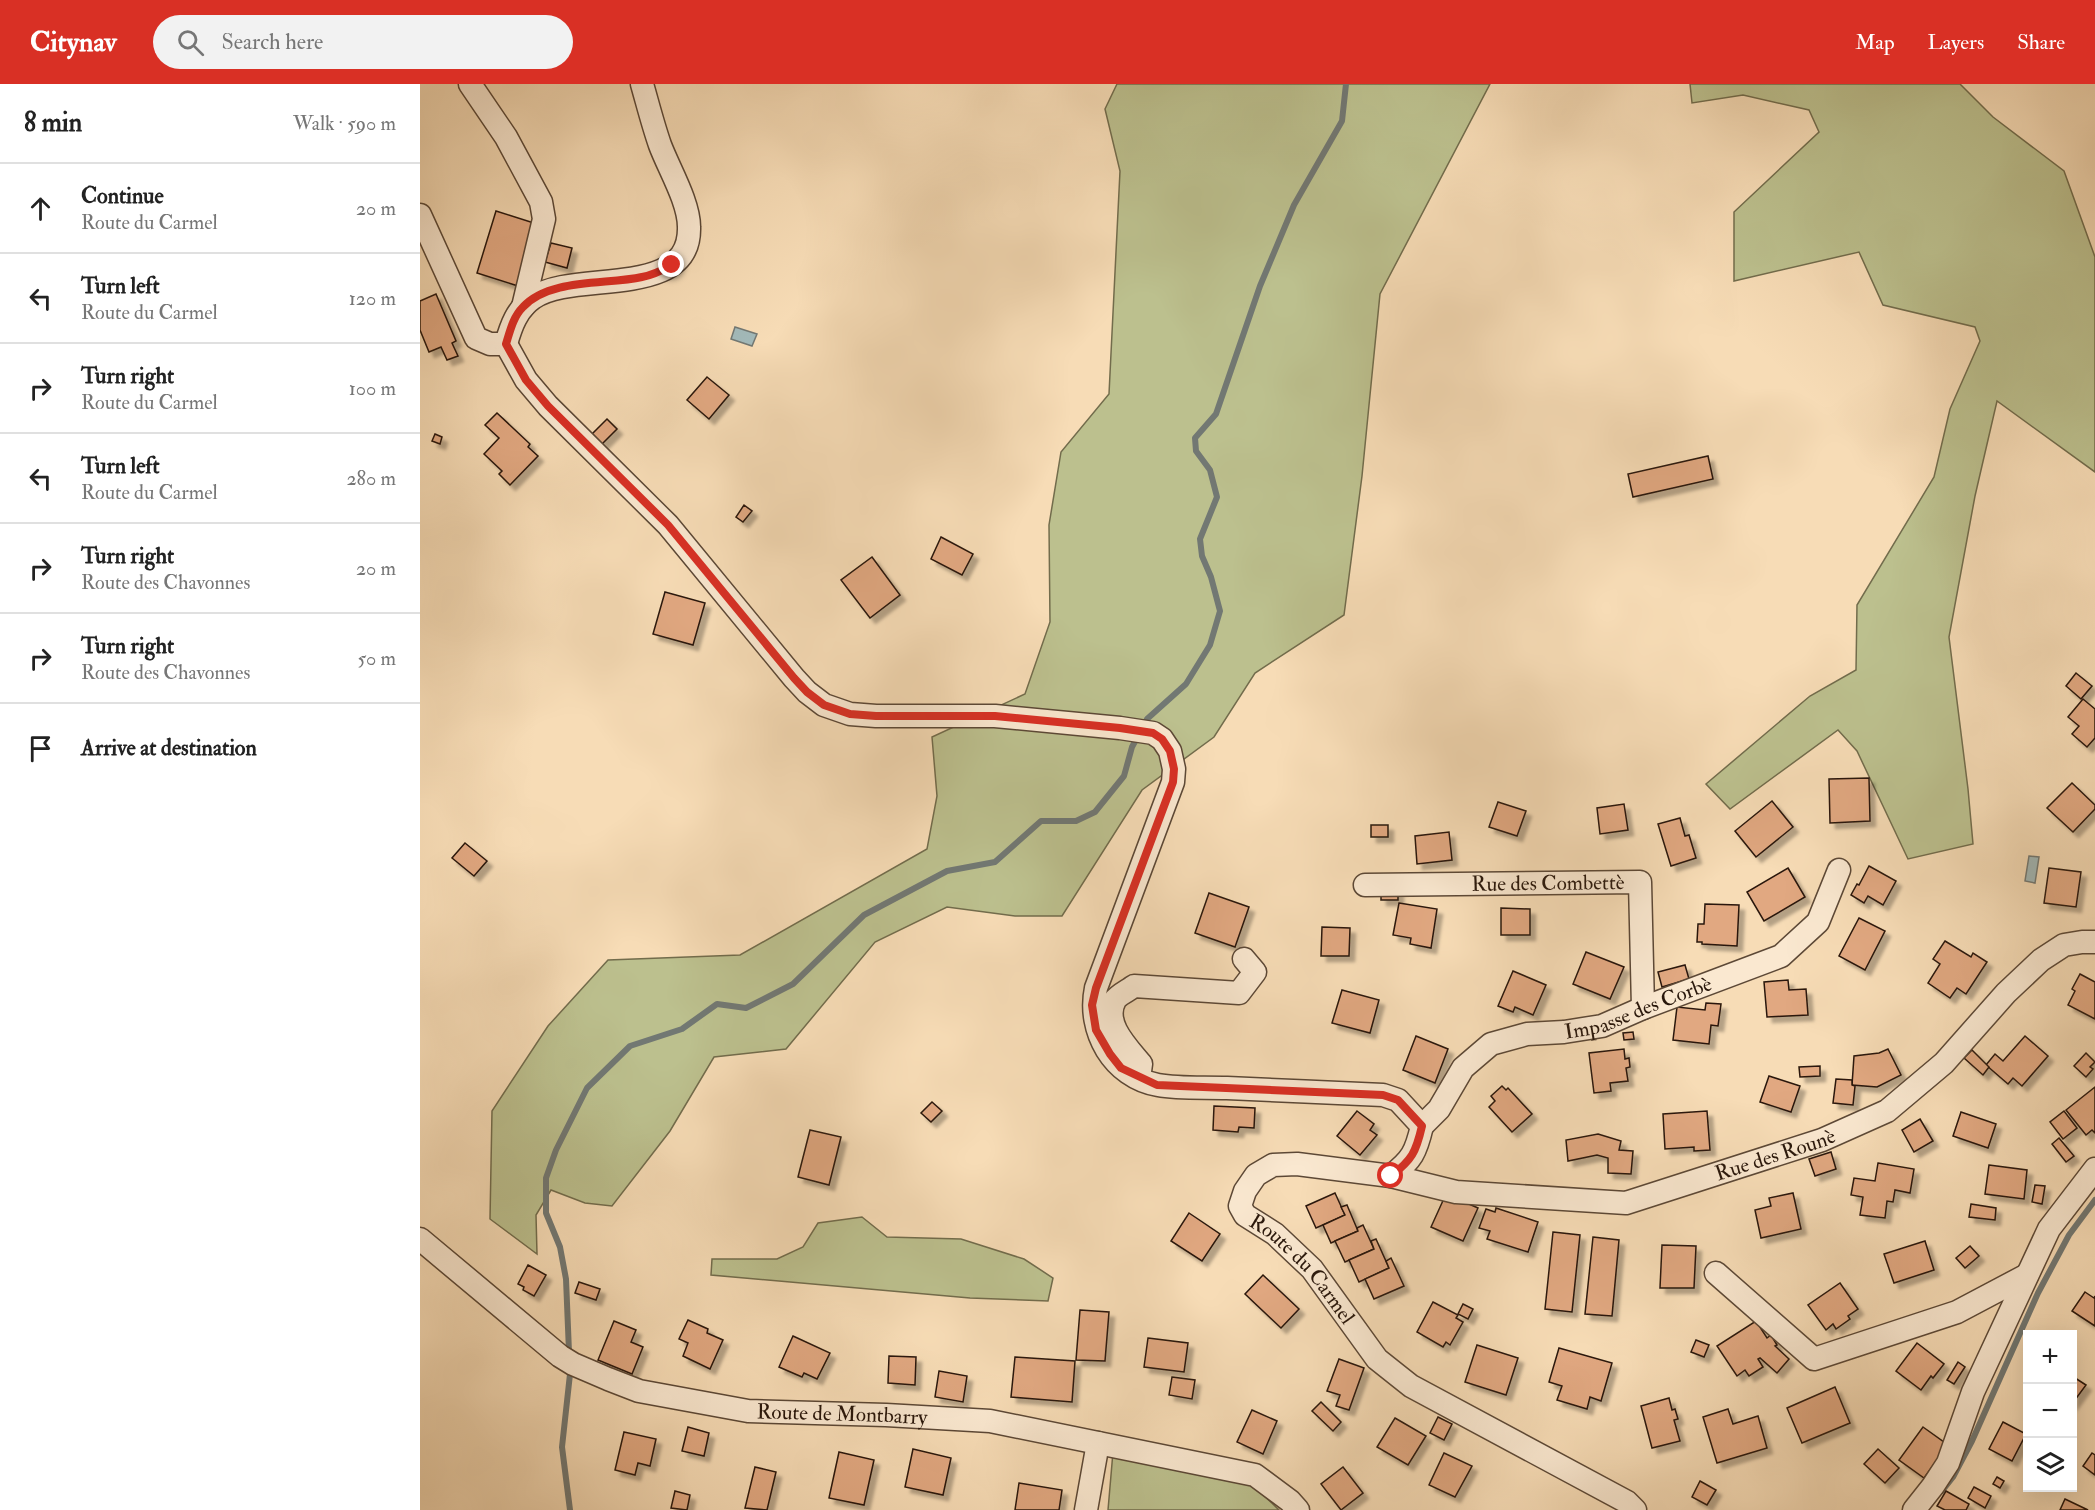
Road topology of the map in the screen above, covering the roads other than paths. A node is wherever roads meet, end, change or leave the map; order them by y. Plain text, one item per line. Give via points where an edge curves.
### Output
1 (470, 84) edge
2 (642, 84) edge
3 (420, 215) edge
4 (523, 307) junction
5 (506, 344) junction
6 (1839, 870) dead end
7 (1365, 885) dead end
8 (2095, 942) edge
9 (1244, 959) dead end
10 (1643, 1008) junction
11 (1139, 1078) junction
12 (1422, 1126) junction
13 (2095, 1169) edge
14 (1391, 1176) junction
15 (420, 1239) edge
16 (1716, 1273) dead end
17 (2027, 1275) junction
18 (1098, 1443) junction
19 (1086, 1510) edge
20 (1298, 1510) edge
21 (1635, 1510) edge
22 (1914, 1510) edge

1 - 4 street via 506,137 541,202 544,219
2 - 4 street via 660,144 687,210 690,225 686,247 672,265 644,277 557,288 542,292
3 - 5 street via 477,338 490,344
4 - 5 street
5 - 11 street via 526,380 548,406 668,525 794,678 824,705 850,714 995,716 1120,728 1153,733 1162,739 1170,751 1173,782 1092,1005 1096,1030 1110,1054 1121,1068
6 - 10 street, Impasse des Corbè via 1818,922 1781,956
7 - 10 street, Rue des Combettè via 1640,882
8 - 14 street, Rue des Rounè via 2064,945 2041,960 1944,1063 1887,1111 1822,1140 1626,1203 1456,1192
9 - 11 street via 1255,972 1239,993 1134,986 1115,999 1112,1014 1118,1034 1141,1064
10 - 12 street, Impasse des Corbè via 1602,1026 1527,1034 1491,1044 1463,1068 1439,1108
11 - 12 street via 1157,1085 1383,1095 1398,1100
12 - 14 street via 1408,1163
13 - 17 street via 2049,1229
14 - 21 street, Route du Carmel via 1297,1164 1273,1165 1256,1175 1240,1206 1245,1215 1275,1234 1312,1269 1377,1359 1411,1386 1627,1502
15 - 18 street, Route de Montbarry via 560,1356 639,1391 748,1411 990,1421
16 - 17 street via 1814,1359 1957,1312
17 - 22 street via 1973,1392 1948,1463
18 - 19 street
18 - 20 street, Route de Montbarry via 1255,1475

